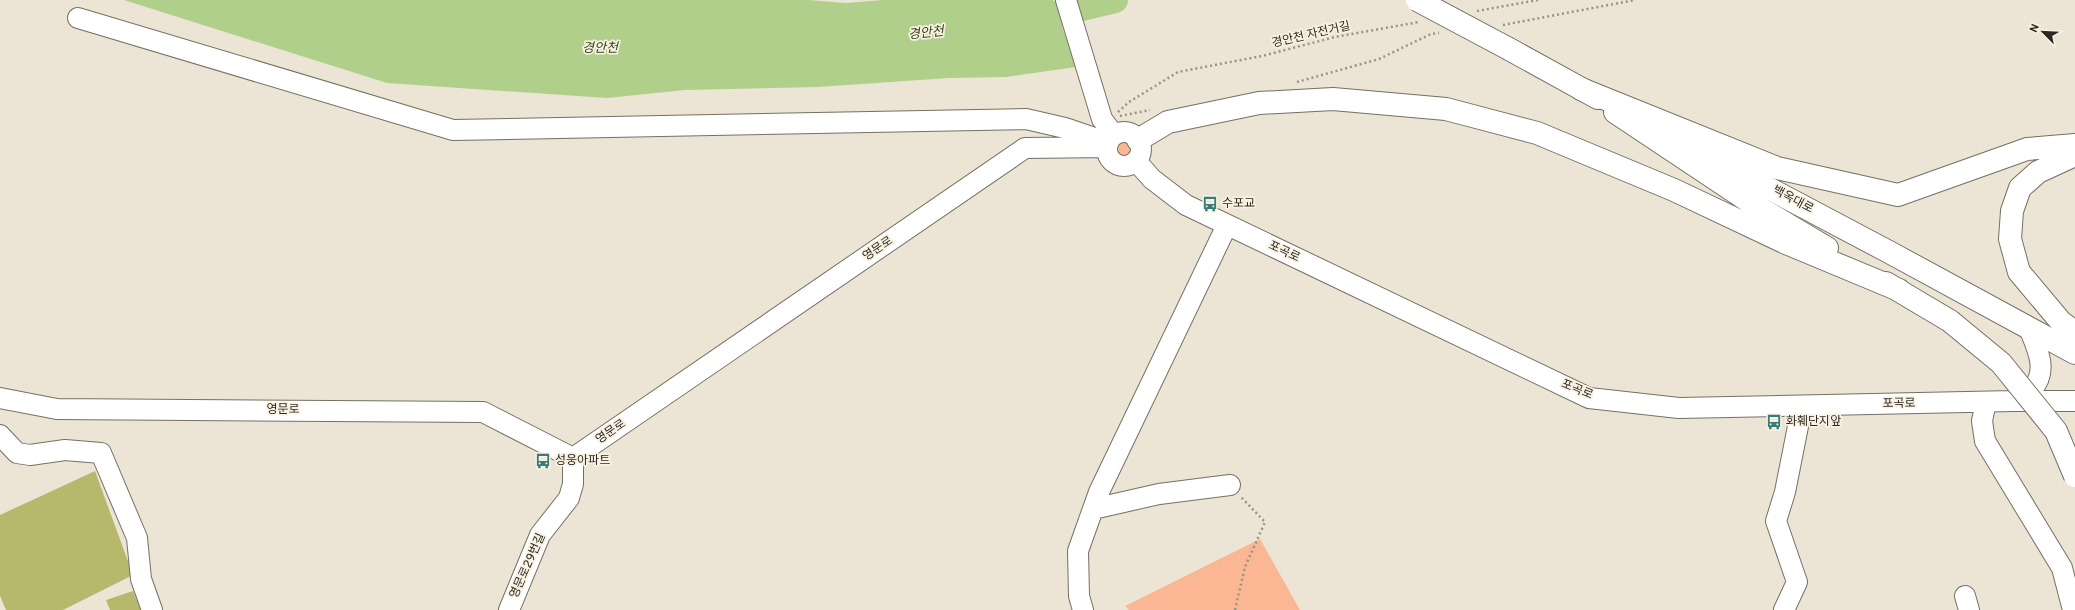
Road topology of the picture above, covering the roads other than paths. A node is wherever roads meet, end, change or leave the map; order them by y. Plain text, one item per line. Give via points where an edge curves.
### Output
1 (1066, 0) edge
2 (1417, 0) edge
3 (78, 18) dead end
4 (1581, 89) junction
5 (1110, 135) junction
6 (2075, 145) edge
7 (1137, 150) junction
8 (2075, 155) edge
9 (1227, 225) junction
10 (1899, 290) junction
11 (2029, 328) junction
12 (2075, 332) edge
13 (2075, 353) edge
14 (0, 398) edge
15 (2013, 401) junction
16 (2075, 401) edge
17 (1986, 402) junction
18 (1802, 406) junction
19 (0, 435) edge
20 (573, 458) junction
21 (2075, 476) edge
22 (1230, 485) road end
23 (1093, 509) junction
24 (152, 610) edge
25 (509, 610) edge
26 (1083, 610) edge
27 (1784, 610) edge
28 (2073, 610) edge

1 - 5 street via 1102,119
2 - 4 main road, 백옥대로, bridge
3 - 5 street via 453,130 1026,119
4 - 6 main road via 1777,168 1898,195 2027,149
4 - 10 main road via 1753,204
4 - 11 main road, 백옥대로
5 - 7 street via 1125,131 1131,133
5 - 7 street via 1108,156 1117,164 1128,165
5 - 20 street, 영문로 via 1024,148
7 - 9 street, 포곡로 via 1152,179 1186,204
7 - 10 main road via 1168,122 1259,103 1332,99 1446,110 1537,133 1674,190 1786,243
8 - 12 main road via 2038,172 2020,188 2012,211 2010,239 2020,272 2061,322
9 - 18 street, 포곡로 via 1589,398 1679,408
9 - 23 street
10 - 21 main road, bridge via 1950,321 2001,363 2056,431
11 - 13 main road, 백옥대로
11 - 15 street via 2041,358 2040,376 2031,390
14 - 20 street, 영문로 via 57,409 483,412
15 - 16 street, 포곡로
15 - 17 street, 포곡로
17 - 18 street, 포곡로
17 - 28 street via 1982,421 1985,442 2062,568
18 - 27 street via 1785,492 1776,520 1797,582
19 - 24 street via 17,453 30,456 65,450 102,453 137,538 141,579
20 - 25 street, 영문로29번길 via 573,484 569,498 540,534
22 - 23 street via 1159,494
23 - 26 street via 1078,551 1079,596

